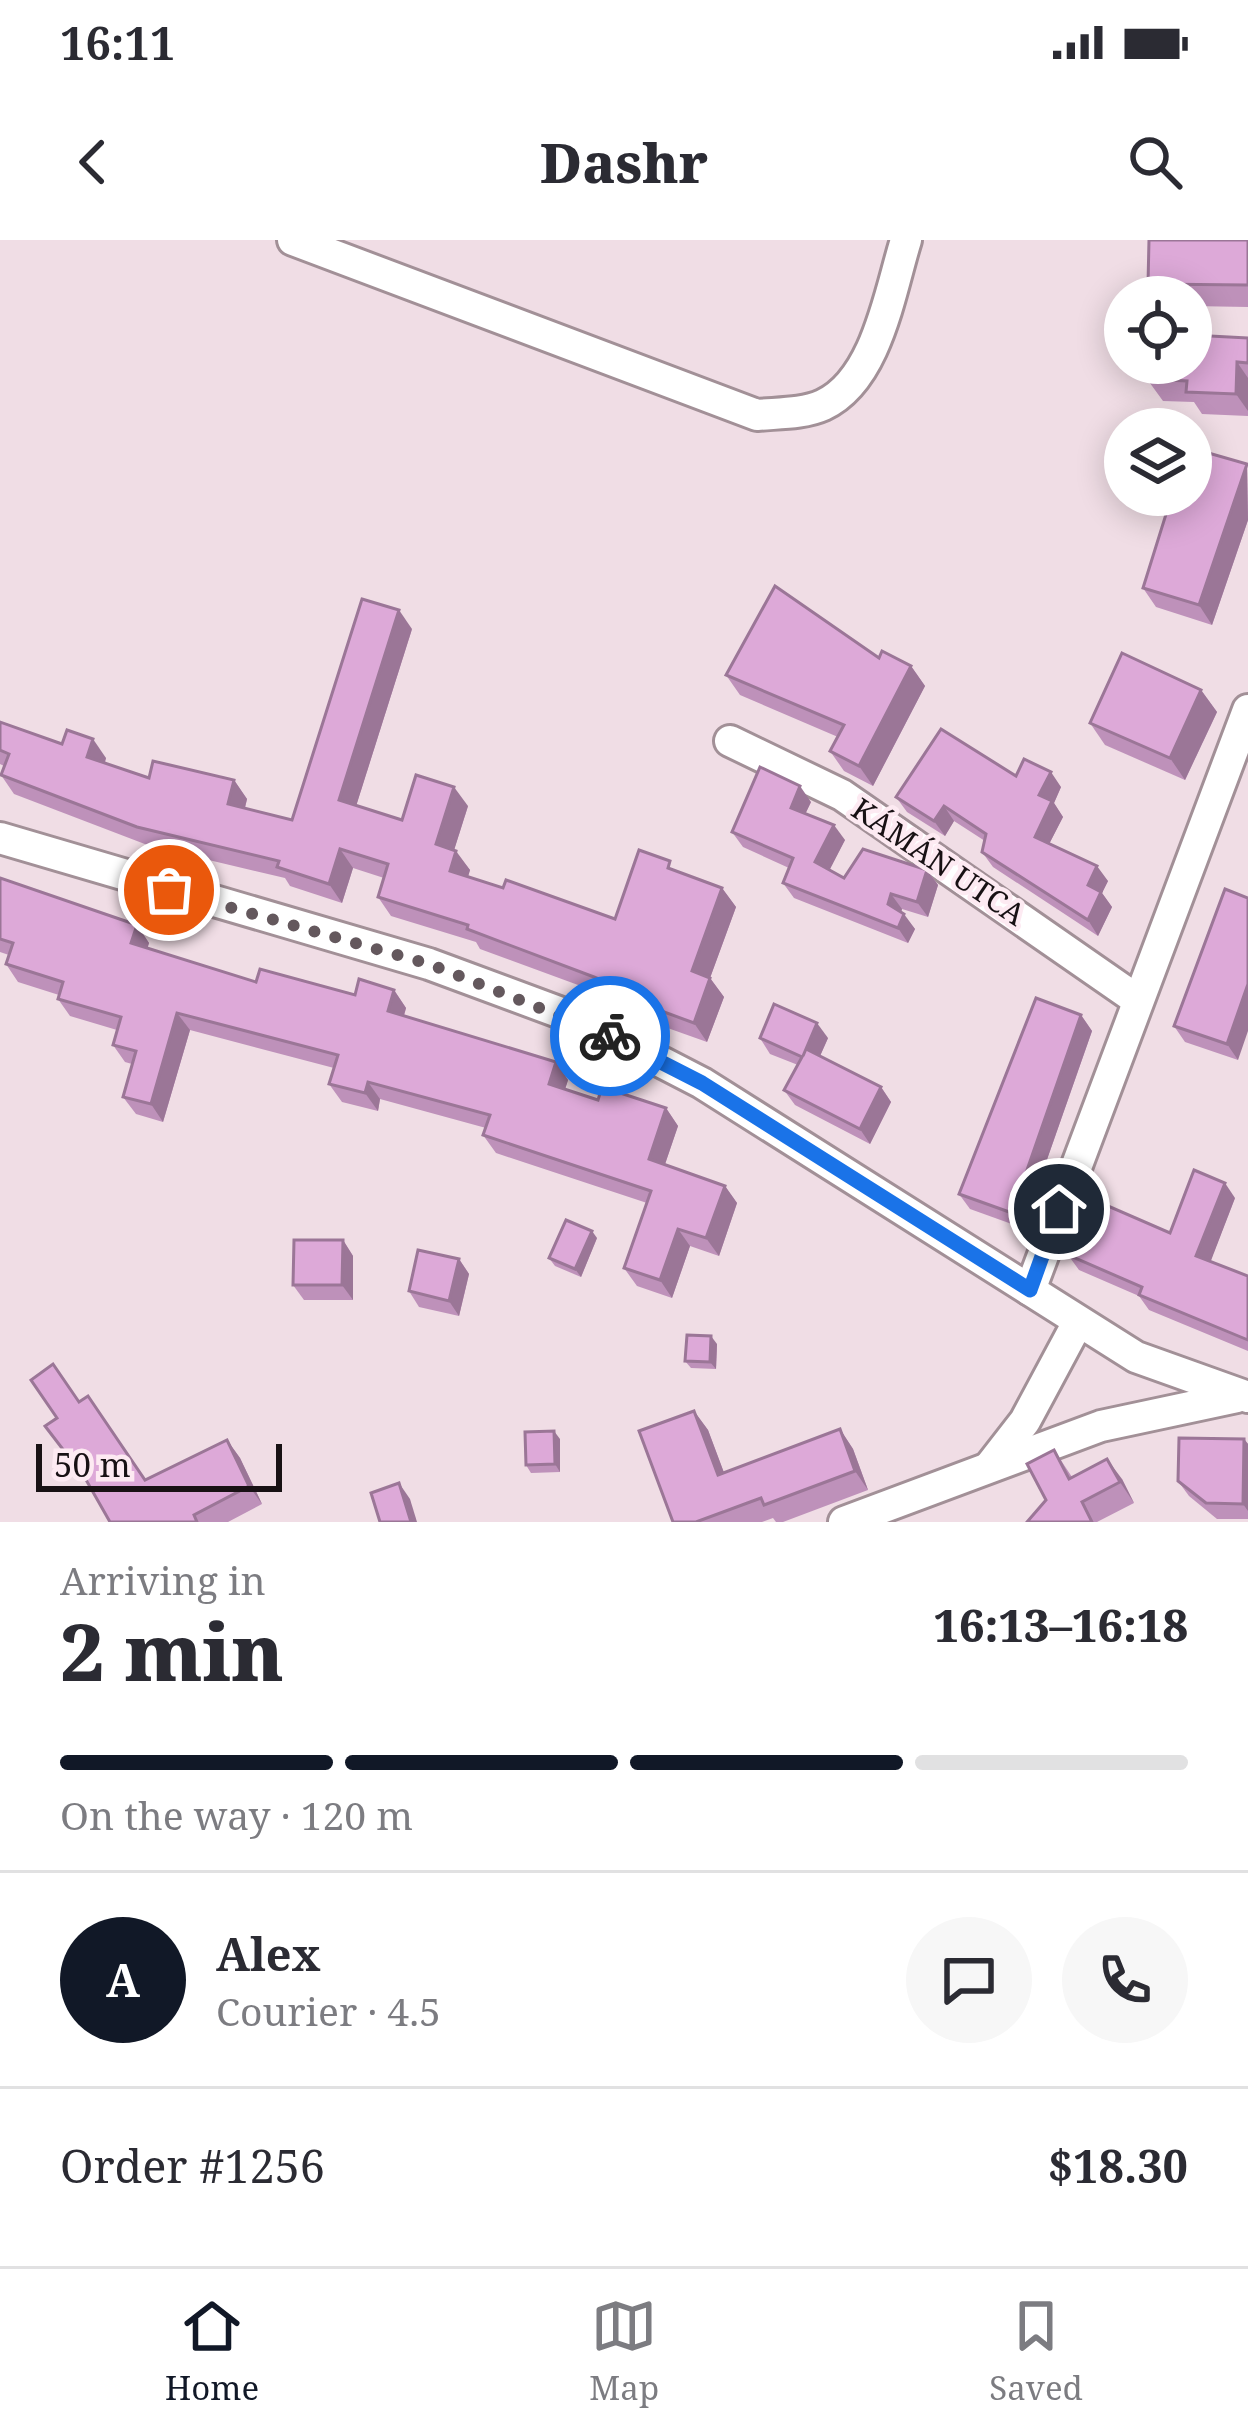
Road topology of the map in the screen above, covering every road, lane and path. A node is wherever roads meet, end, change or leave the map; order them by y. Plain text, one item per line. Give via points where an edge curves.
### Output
1 (293, 240) edge
2 (906, 240) edge
3 (1248, 710) edge
4 (730, 741) dead end
5 (0, 838) edge
6 (1136, 999) junction
7 (1030, 1290) junction
8 (1077, 1324) junction
9 (1245, 1396) edge
10 (989, 1467) junction
11 (844, 1522) edge

1 - 2 street via 758,415 824,404 849,385 872,347
3 - 6 street
4 - 6 street, KÁMÁN UTCA via 842,795
5 - 7 street via 429,964 580,1020 702,1083
6 - 7 street
7 - 8 street
8 - 9 street via 1168,1371
8 - 10 street via 1025,1421
9 - 10 street via 1101,1426
10 - 11 street

